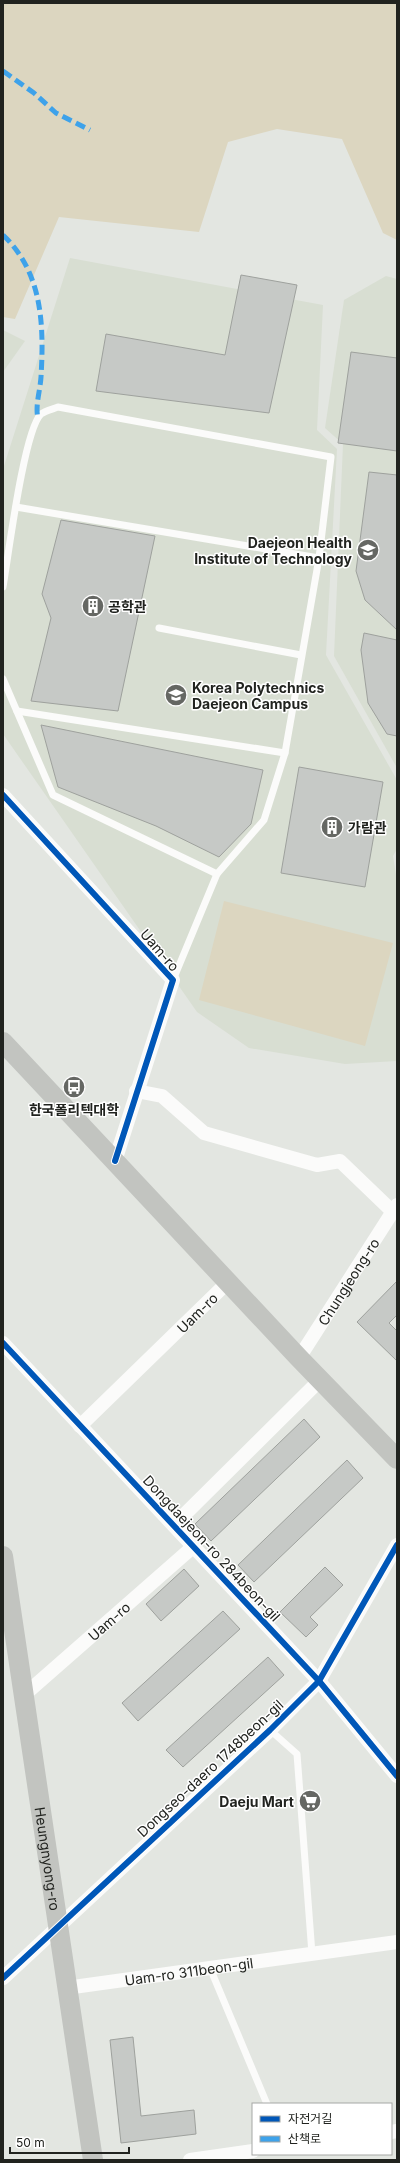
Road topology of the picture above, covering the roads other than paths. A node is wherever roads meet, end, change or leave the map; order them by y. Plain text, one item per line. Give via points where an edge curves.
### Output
1 (16, 507) junction
2 (319, 558) junction
3 (3, 587) edge
4 (159, 628) dead end
5 (301, 655) junction
6 (3, 679) edge
7 (17, 710) junction
8 (285, 753) junction
9 (3, 795) edge
10 (217, 874) junction
11 (173, 980) junction
12 (3, 1042) edge
13 (136, 1091) junction
14 (115, 1161) junction
15 (394, 1208) edge
16 (228, 1282) junction
17 (3, 1343) edge
18 (299, 1358) junction
19 (320, 1380) junction
20 (80, 1426) junction
21 (397, 1459) edge
22 (174, 1525) junction
23 (397, 1545) edge
24 (194, 1546) junction
25 (3, 1556) edge
26 (319, 1681) junction
27 (23, 1696) junction
28 (270, 1730) junction
29 (397, 1776) edge
30 (59, 1926) junction
31 (397, 1942) edge
32 (312, 1954) junction
33 (210, 1968) junction
34 (3, 1978) edge
35 (66, 1988) junction
36 (267, 2103) edge
37 (252, 2151) edge
38 (93, 2160) edge
39 (190, 2160) edge

1 - 2 lane
1 - 2 lane via 30,436 41,414 58,407 331,457
1 - 3 lane
2 - 5 lane
4 - 5 lane
5 - 8 lane
6 - 7 lane
7 - 8 lane
7 - 10 lane via 54,795
8 - 10 lane via 264,820
9 - 11 street, Uam-ro
10 - 11 lane
11 - 13 street, Uam-ro
12 - 14 main road, Uam-ro
13 - 14 street, Uam-ro
13 - 15 street via 162,1096 204,1133 316,1165 340,1161
14 - 16 main road, Uam-ro
15 - 18 street, Chungjeong-ro
16 - 18 main road, Uam-ro
16 - 20 street, Uam-ro
17 - 20 street, Dongdaejeon-ro 284beon-gil
18 - 19 main road, Uam-ro
19 - 21 main road, Uam-ro
19 - 22 street
20 - 22 street, Dongdaejeon-ro 284beon-gil
22 - 24 street, Dongdaejeon-ro 284beon-gil
23 - 26 street, Dongseo-daero 1748beon-gil
24 - 26 street, Dongdaejeon-ro 284beon-gil
24 - 27 street, Uam-ro
25 - 27 main road, Heungnyong-ro
26 - 28 street, Dongseo-daero 1748beon-gil
26 - 29 street, Dongdaejeon-ro 284beon-gil
27 - 30 main road, Heungnyong-ro
28 - 30 street, Dongseo-daero 1748beon-gil
28 - 32 lane via 297,1754
30 - 34 street, Dongseo-daero 1748beon-gil
30 - 35 main road, Heungnyong-ro
31 - 32 street, Uam-ro 311beon-gil
32 - 33 street, Uam-ro 311beon-gil
33 - 35 street, Uam-ro 311beon-gil
33 - 36 lane
35 - 38 main road, Heungnyong-ro
37 - 39 street

